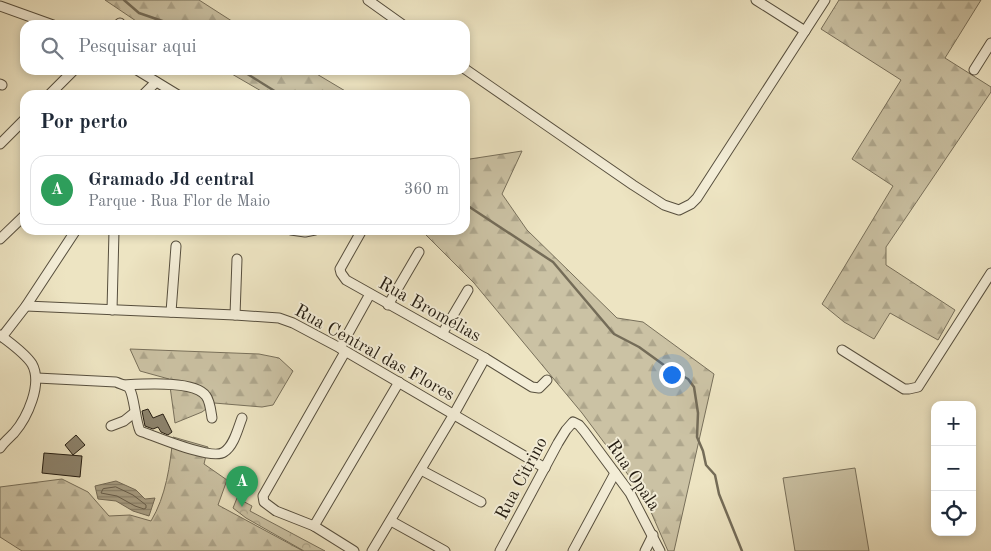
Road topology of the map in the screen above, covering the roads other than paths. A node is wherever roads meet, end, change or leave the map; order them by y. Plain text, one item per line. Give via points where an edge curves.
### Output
1 (368, 0) edge
2 (756, 0) edge
3 (825, 0) edge
4 (0, 6) edge
5 (39, 20) edge
6 (396, 20) edge
7 (805, 31) junction
8 (991, 43) edge
9 (974, 70) dead end
10 (470, 73) edge
11 (69, 75) edge
12 (145, 75) edge
13 (156, 82) junction
14 (54, 90) edge
15 (148, 90) edge
16 (170, 90) edge
17 (20, 124) edge
18 (0, 144) edge
19 (20, 220) edge
20 (73, 235) edge
21 (114, 235) edge
22 (359, 235) edge
23 (0, 239) edge
24 (176, 246) dead end
25 (419, 252) dead end
26 (237, 259) dead end
27 (991, 273) edge
28 (468, 290) dead end
29 (370, 294) junction
30 (388, 305) junction
31 (26, 306) junction
32 (112, 310) junction
33 (172, 312) junction
34 (235, 314) junction
35 (442, 334) junction
36 (1, 336) edge
37 (342, 350) junction
38 (842, 350) dead end
39 (485, 358) junction
40 (37, 378) junction
41 (547, 380) dead end
42 (399, 382) junction
43 (123, 385) junction
44 (134, 413) junction
45 (454, 414) junction
46 (212, 418) dead end
47 (242, 418) dead end
48 (573, 422) joint
49 (111, 426) dead end
50 (0, 448) edge
51 (546, 468) junction
52 (421, 470) junction
53 (615, 473) junction
54 (481, 502) dead end
55 (391, 521) junction
56 (314, 526) junction
57 (653, 535) junction
58 (354, 551) edge
59 (372, 551) edge
60 (445, 551) edge
61 (500, 551) edge
62 (573, 551) edge
63 (645, 551) edge
64 (660, 551) edge

1 - 6 street
2 - 7 street
3 - 7 street
4 - 5 street
7 - 10 street via 697,198 679,210 664,205 633,185
8 - 9 street
11 - 14 street
12 - 13 street
13 - 15 street
13 - 16 street
17 - 18 street
19 - 23 street
20 - 31 street
21 - 32 street
22 - 29 street, Rua Bromélias via 340,269 346,280
24 - 33 street
25 - 30 street
26 - 34 street
27 - 38 street via 918,387 904,389
28 - 35 street
29 - 30 street, Rua Bromélias
29 - 37 street
30 - 35 street, Rua Bromélias
31 - 32 street, Rua Central das Flores
31 - 36 street
32 - 33 street, Rua Central das Flores
33 - 34 street, Rua Central das Flores
34 - 37 street, Rua Central das Flores via 279,318
35 - 39 street, Rua Bromélias
36 - 40 street via 32,364
37 - 42 street, Rua Central das Flores
37 - 56 street via 265,491 264,502 269,508
39 - 41 street, Rua Bromélias via 532,387 539,388
39 - 45 street
40 - 43 street
40 - 50 street via 26,413
42 - 45 street, Rua Central das Flores
42 - 56 street
43 - 44 street via 131,391
43 - 46 street via 160,383 199,390 207,397
44 - 47 street via 140,431 217,455 225,452 231,444
44 - 49 street
45 - 51 street, Rua Central das Flores
45 - 52 street
48 - 51 street, Rua Citrino
48 - 53 street, Rua Opala via 579,425
51 - 61 street, Rua Citrino
52 - 54 street
52 - 55 street
53 - 57 street, Rua Opala
53 - 62 street
55 - 59 street
55 - 60 street
56 - 58 street
57 - 63 street
57 - 64 street, Rua Opala

